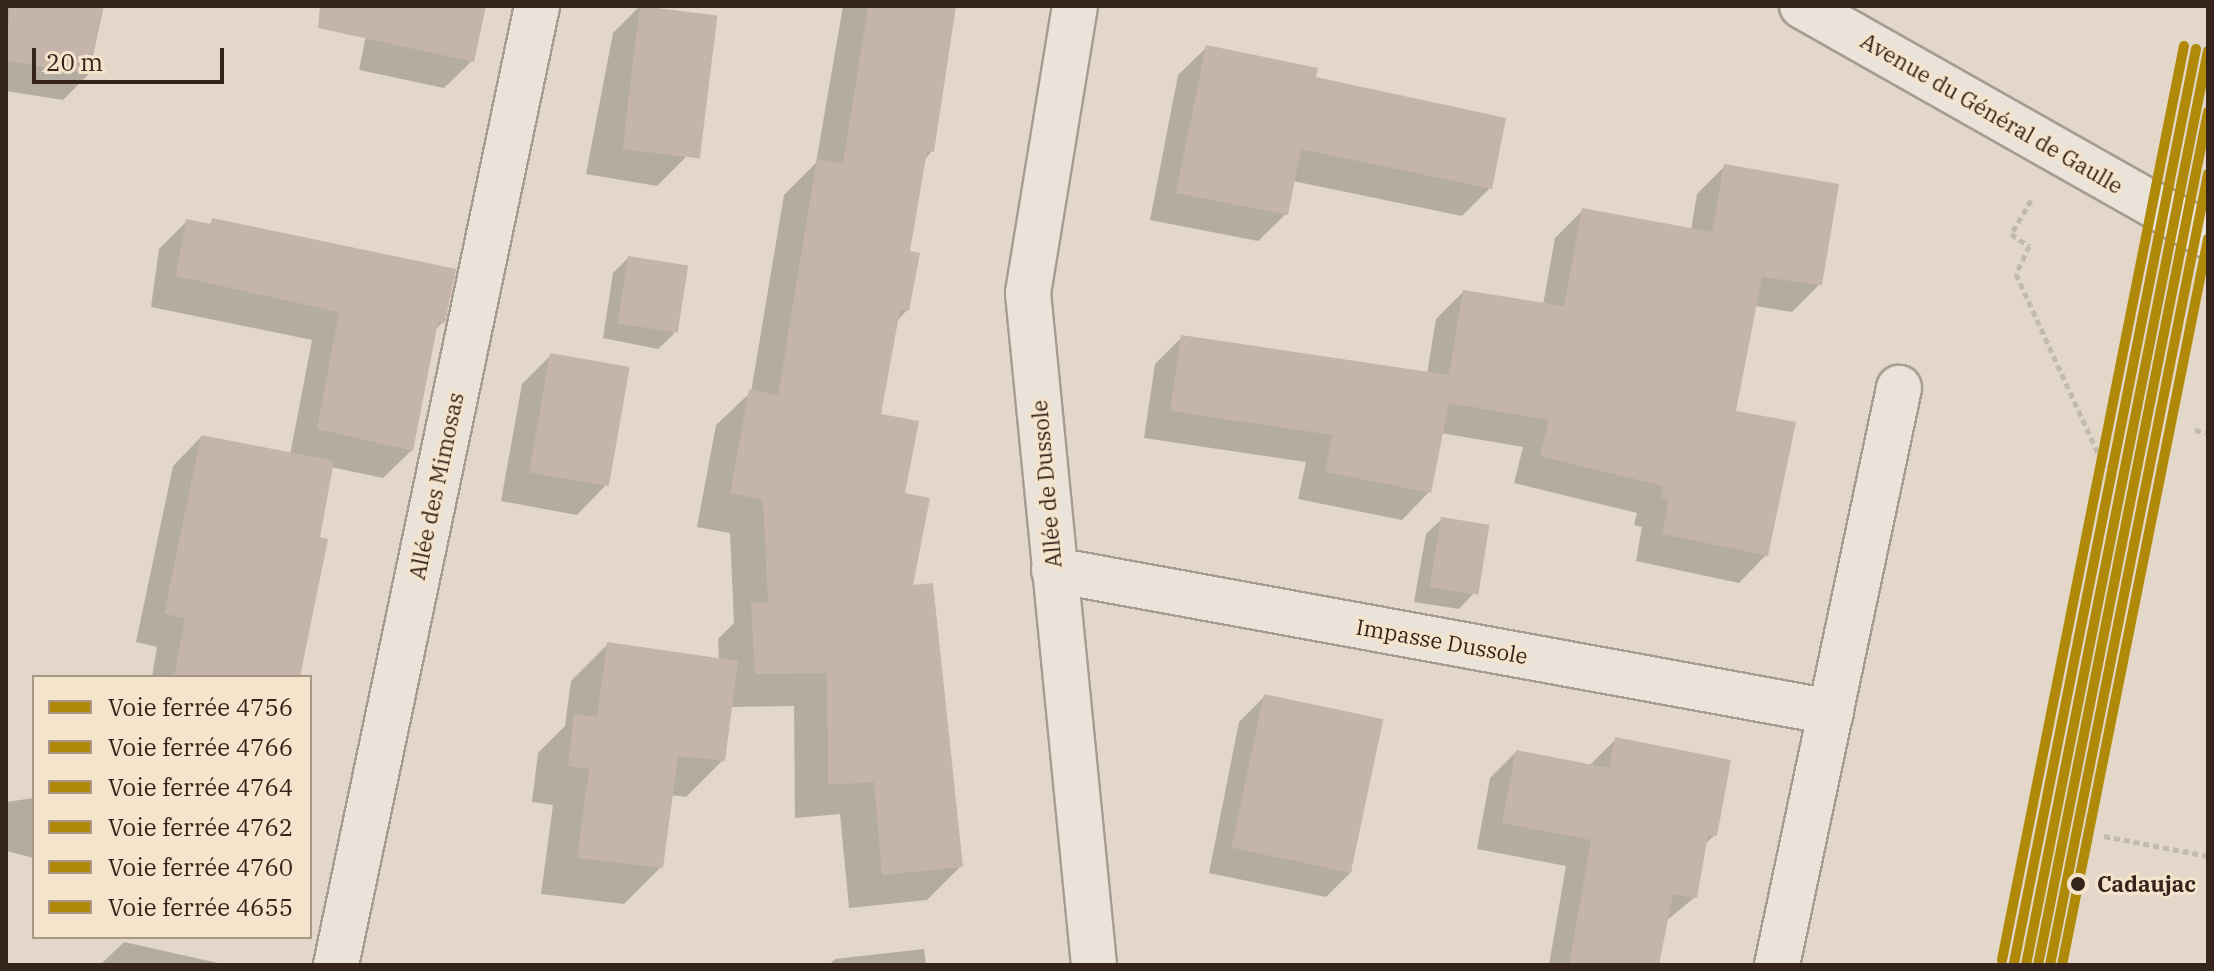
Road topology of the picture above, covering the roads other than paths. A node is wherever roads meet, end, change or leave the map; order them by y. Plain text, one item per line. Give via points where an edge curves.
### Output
1 (537, 6) edge
2 (1075, 6) edge
3 (1802, 6) edge
4 (2208, 236) edge
5 (1899, 388) dead end
6 (1054, 570) junction
7 (1831, 712) junction
8 (336, 965) edge
9 (1094, 965) edge
10 (1777, 965) edge

1 - 8 street, Allée des Mimosas
2 - 6 street, Allée de Dussole via 1028,293
3 - 4 street, Avenue du Général de Gaulle
5 - 7 street
6 - 7 street, Impasse Dussole
6 - 9 street, Allée de Dussole
7 - 10 street

